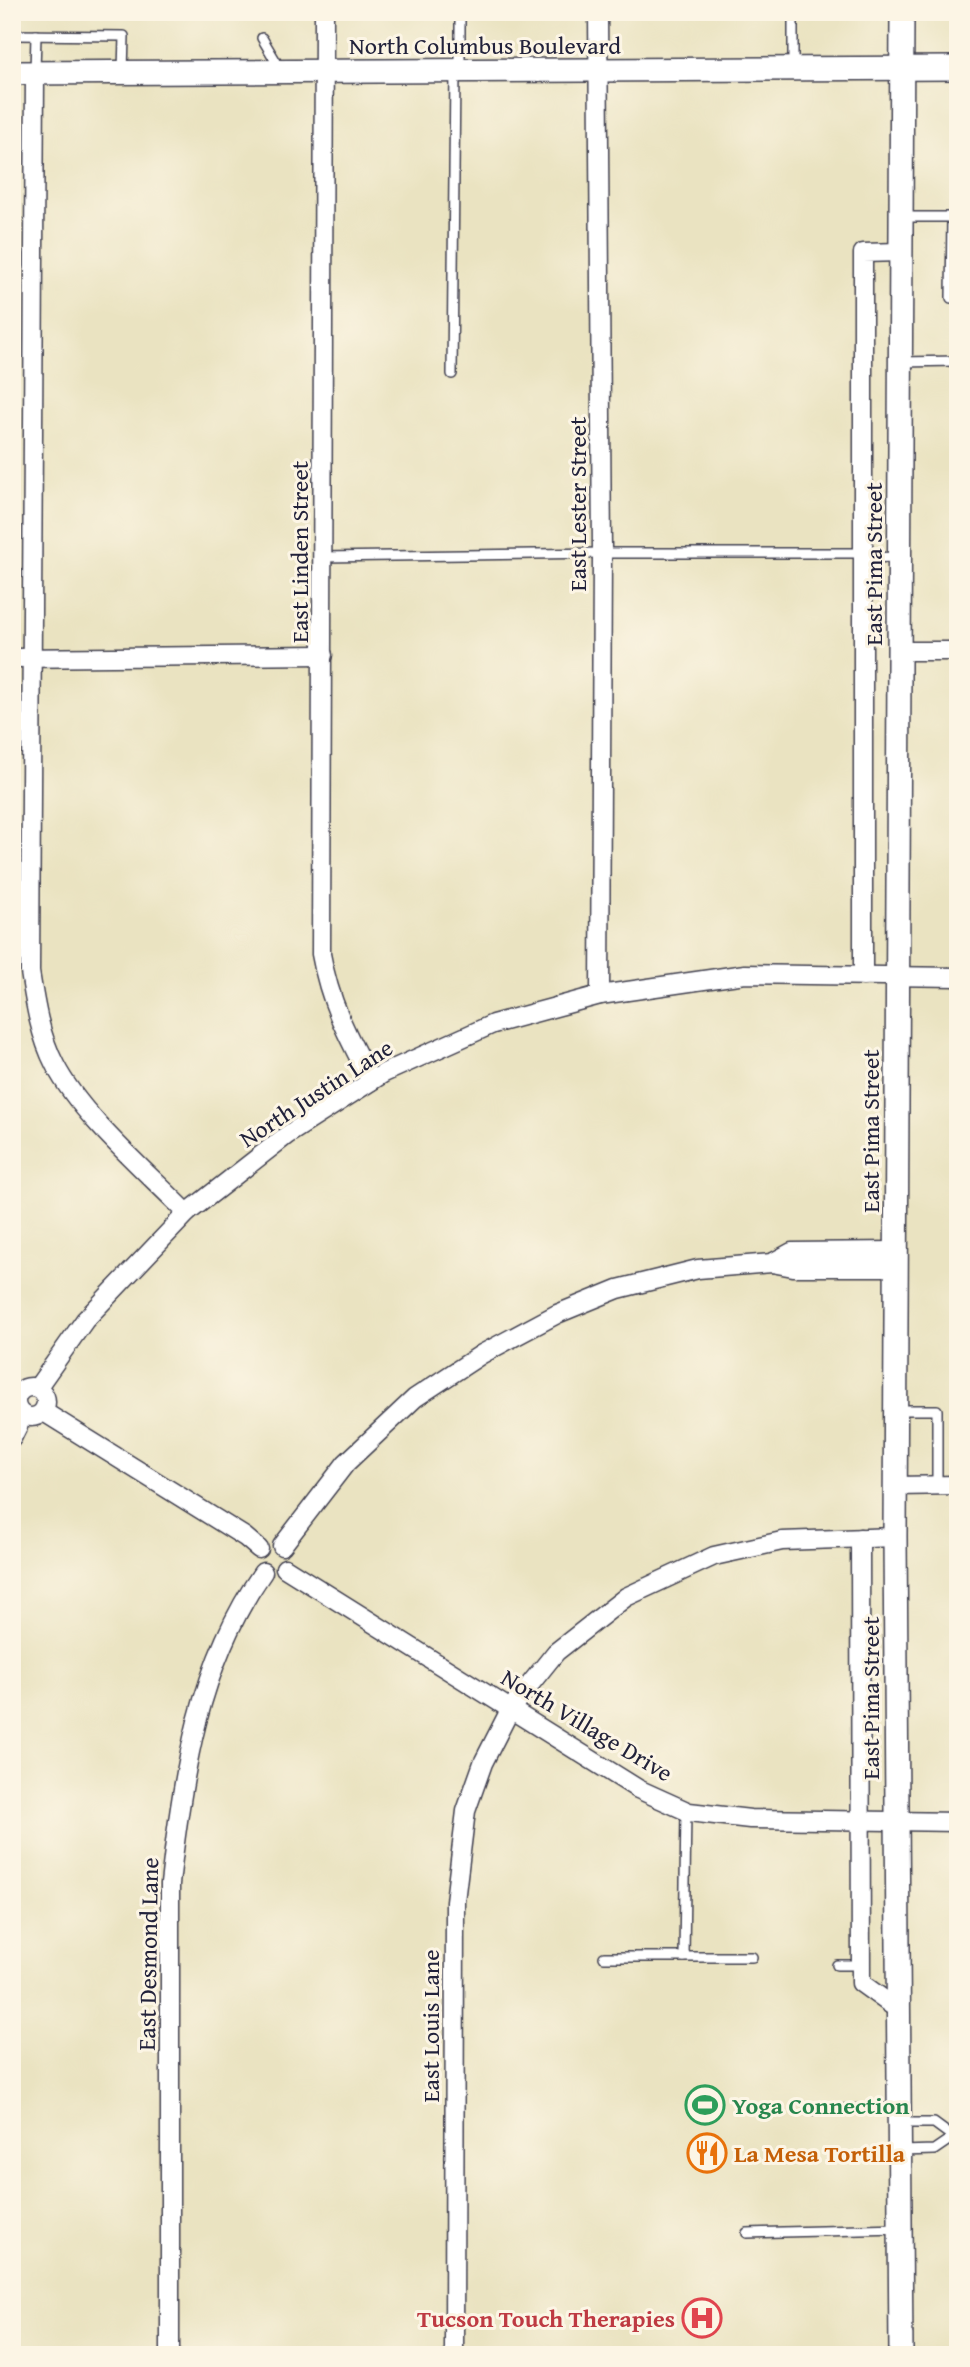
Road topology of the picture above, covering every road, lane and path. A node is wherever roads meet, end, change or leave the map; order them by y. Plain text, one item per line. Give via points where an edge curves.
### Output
1 (324, 12) edge
2 (460, 12) edge
3 (598, 12) edge
4 (793, 12) edge
5 (902, 12) edge
6 (12, 35) edge
7 (36, 35) junction
8 (262, 38) dead end
9 (958, 68) edge
10 (793, 69) junction
11 (901, 69) junction
12 (324, 71) junction
13 (457, 71) junction
14 (598, 71) junction
15 (282, 72) junction
16 (123, 73) junction
17 (23, 74) edge
18 (900, 218) junction
19 (900, 253) junction
20 (951, 298) dead end
21 (958, 361) edge
22 (900, 362) junction
23 (452, 374) dead end
24 (601, 553) junction
25 (863, 556) junction
26 (323, 557) junction
27 (899, 557) junction
28 (899, 651) junction
29 (958, 651) edge
30 (323, 655) junction
31 (12, 658) edge
32 (31, 658) junction
33 (863, 976) junction
34 (896, 977) junction
35 (958, 977) edge
36 (600, 995) junction
37 (371, 1081) junction
38 (187, 1213) junction
39 (897, 1259) junction
40 (37, 1388) junction
41 (15, 1391) edge
42 (896, 1410) junction
43 (44, 1412) junction
44 (23, 1416) junction
45 (12, 1438) edge
46 (937, 1485) junction
47 (958, 1485) edge
48 (896, 1486) junction
49 (895, 1537) junction
50 (860, 1538) junction
51 (282, 1546) junction
52 (260, 1549) junction
53 (285, 1568) junction
54 (263, 1572) junction
55 (511, 1708) junction
56 (686, 1810) junction
57 (861, 1822) junction
58 (958, 1822) edge
59 (897, 1823) junction
60 (604, 1956) dead end
61 (752, 1956) dead end
62 (684, 1957) junction
63 (837, 1965) dead end
64 (861, 1965) junction
65 (897, 2009) junction
66 (808, 2110) dead end
67 (899, 2116) junction
68 (900, 2151) junction
69 (900, 2229) junction
70 (747, 2232) dead end
71 (170, 2355) edge
72 (454, 2355) edge
73 (901, 2355) edge

1 - 12 street, East Linden Street
2 - 13 lane
3 - 14 street, East Lester Street
4 - 10 lane
5 - 11 street, East Pima Street
6 - 7 lane
7 - 16 lane via 124,36
7 - 17 lane
8 - 15 lane
9 - 11 street, North Columbus Boulevard
10 - 11 street, North Columbus Boulevard
10 - 14 street, North Columbus Boulevard
11 - 18 street, East Pima Street
12 - 13 street, North Columbus Boulevard
12 - 15 street, North Columbus Boulevard
12 - 26 street, East Linden Street
13 - 14 street, North Columbus Boulevard
13 - 23 lane
14 - 24 street, East Lester Street
15 - 16 street, North Columbus Boulevard
16 - 17 street, North Columbus Boulevard
17 - 32 street
18 - 19 street, East Pima Street
18 - 20 lane via 952,217
19 - 22 street, East Pima Street
19 - 25 street, East Pima Street via 863,253
21 - 22 lane
22 - 27 street, East Pima Street
24 - 25 lane
24 - 26 lane
24 - 36 street, East Lester Street
25 - 27 lane
25 - 33 street, East Pima Street
26 - 30 street, East Linden Street
27 - 28 street, East Pima Street
28 - 29 street
28 - 34 street, East Pima Street
30 - 32 street
30 - 37 street, East Linden Street via 321,954 327,989
31 - 32 street
32 - 38 street via 30,972 36,1009 55,1065 73,1093
33 - 34 street, North Justin Lane
33 - 36 street, North Justin Lane via 745,974
34 - 35 street, North Justin Lane
34 - 39 street, East Pima Street
36 - 37 street, North Justin Lane via 494,1024
37 - 38 street, North Justin Lane via 286,1135
38 - 40 street, North Justin Lane via 85,1320
39 - 42 street, East Pima Street
39 - 51 street via 698,1269 618,1289 557,1314 482,1354 415,1398 346,1463
40 - 41 street
40 - 43 street via 46,1399
41 - 44 street via 16,1408
42 - 46 lane via 937,1410
42 - 48 street, East Pima Street
43 - 44 street via 33,1418
43 - 52 street
44 - 45 street
46 - 47 street
46 - 48 street
48 - 49 street, East Pima Street
49 - 50 street, East Louis Lane
49 - 59 street, East Pima Street
50 - 55 street, East Louis Lane via 782,1541 713,1556 626,1597 556,1652
50 - 57 street, East Pima Street
51 - 52 street via 268,1543
51 - 53 street via 288,1556
52 - 54 street via 257,1564
53 - 54 street via 273,1574
53 - 55 street, North Village Drive
54 - 71 street, East Desmond Lane via 227,1632 195,1723 178,1811 170,1884
55 - 56 street, North Village Drive via 638,1789
55 - 72 street, East Louis Lane via 483,1763 466,1811 456,1890
56 - 57 street, North Village Drive via 750,1819
56 - 62 lane
57 - 59 street, North Village Drive
57 - 64 street, East Pima Street
58 - 59 street, North Village Drive
59 - 65 street, East Pima Street
60 - 62 lane
61 - 62 lane
63 - 64 lane
64 - 65 street, East Pima Street via 861,1983
65 - 67 street, East Pima Street
66 - 67 lane
67 - 68 street, East Pima Street
67 - 68 lane via 934,2123 953,2137 934,2150
68 - 69 street, East Pima Street
69 - 70 lane
69 - 73 street, East Pima Street

